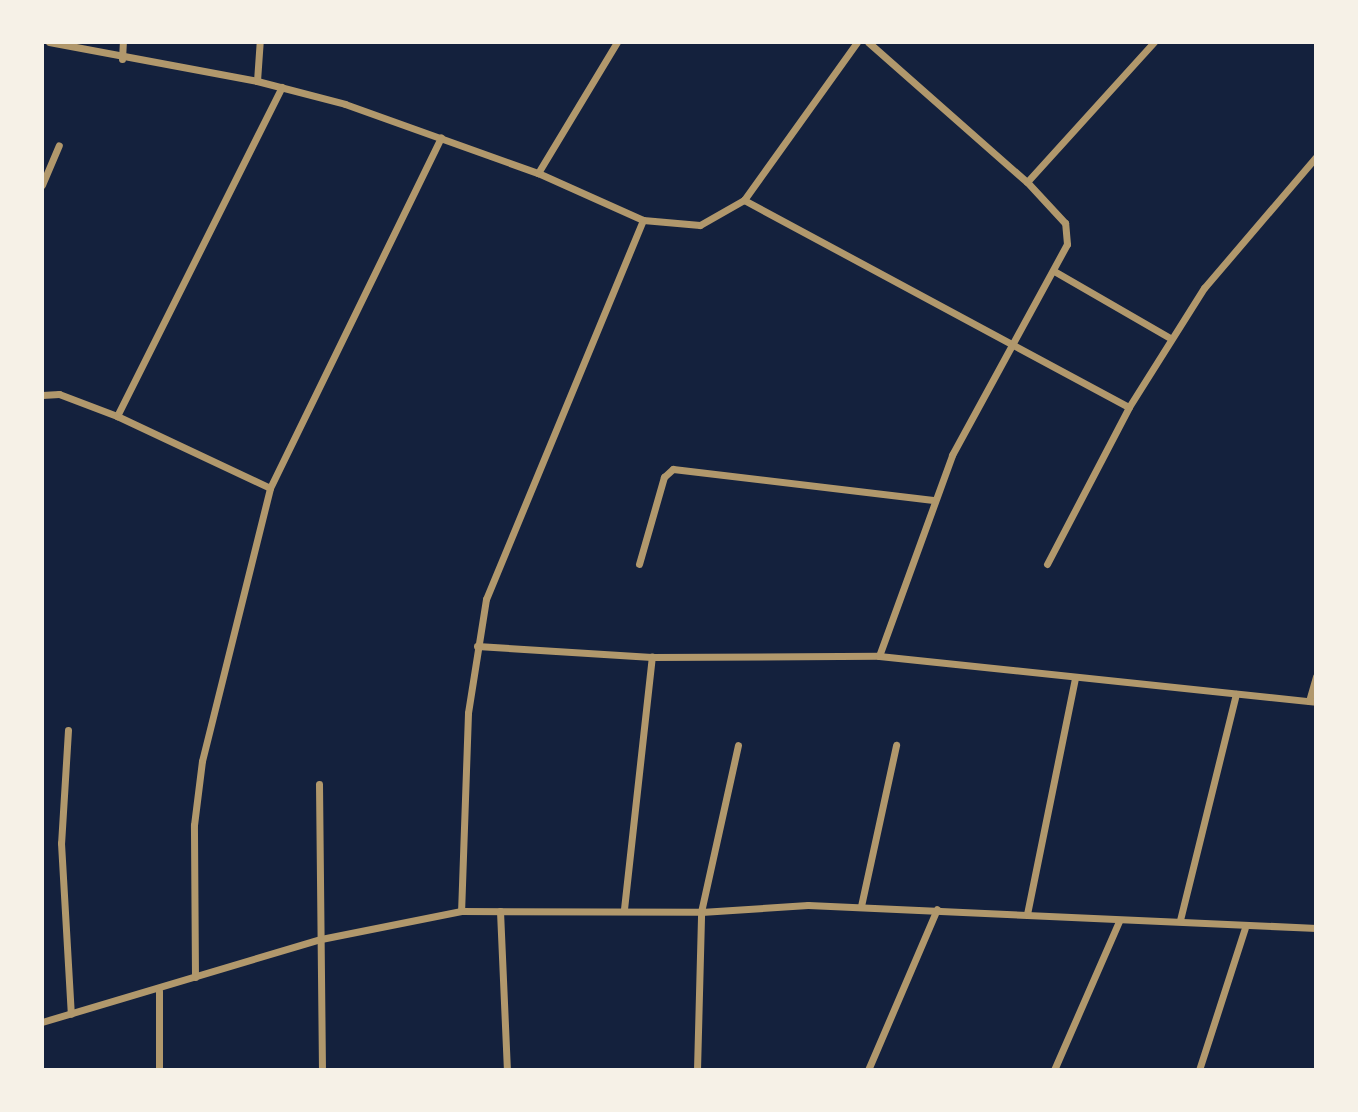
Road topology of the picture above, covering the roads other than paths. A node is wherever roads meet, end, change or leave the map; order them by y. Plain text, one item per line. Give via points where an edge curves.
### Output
1 (49, 42) edge
2 (123, 42) edge
3 (260, 42) edge
4 (617, 42) edge
5 (857, 42) edge
6 (868, 42) edge
7 (1154, 42) edge
8 (122, 59) junction
9 (257, 80) junction
10 (282, 87) junction
11 (441, 137) junction
12 (59, 145) dead end
13 (1316, 157) edge
14 (538, 173) junction
15 (1027, 182) junction
16 (42, 185) edge
17 (744, 200) junction
18 (643, 220) junction
19 (1054, 271) junction
20 (1170, 338) junction
21 (1009, 346) junction
22 (42, 395) edge
23 (1129, 407) junction
24 (117, 416) junction
25 (270, 488) junction
26 (933, 500) junction
27 (639, 564) dead end
28 (1047, 564) dead end
29 (477, 646) junction
30 (879, 656) junction
31 (652, 657) junction
32 (1316, 676) edge
33 (1075, 678) junction
34 (1236, 694) junction
35 (1312, 702) edge
36 (68, 730) dead end
37 (738, 745) dead end
38 (897, 745) dead end
39 (319, 783) dead end
40 (861, 906) junction
41 (624, 909) junction
42 (937, 909) junction
43 (461, 911) junction
44 (500, 911) junction
45 (701, 912) junction
46 (1027, 914) junction
47 (1180, 920) junction
48 (1119, 921) junction
49 (1316, 928) edge
50 (1245, 929) junction
51 (321, 939) junction
52 (195, 977) junction
53 (159, 991) junction
54 (71, 1014) junction
55 (42, 1022) edge
56 (159, 1070) edge
57 (322, 1070) edge
58 (507, 1070) edge
59 (697, 1070) edge
60 (868, 1070) edge
61 (1054, 1070) edge
62 (1199, 1070) edge

1 - 8 street
2 - 8 street
3 - 9 street
4 - 14 street
5 - 17 street
6 - 15 street
7 - 15 street
8 - 9 street
9 - 10 street
10 - 11 street
10 - 24 street
11 - 14 street
11 - 25 street
12 - 16 street
13 - 20 street
14 - 18 street
15 - 19 street via 1065,223 1067,244
17 - 18 street via 700,225
17 - 21 street
18 - 29 street via 496,565
19 - 20 street
19 - 21 street
20 - 23 street
21 - 23 street
21 - 26 street
22 - 24 street via 59,394
23 - 28 street
24 - 25 street
25 - 52 street via 202,761 194,825
26 - 27 street via 673,469 664,477
26 - 30 street
29 - 31 street
29 - 43 street
30 - 31 street
30 - 33 street
31 - 41 street
32 - 35 street
33 - 34 street
33 - 46 street
34 - 35 street
34 - 47 street
36 - 54 street via 61,843
37 - 45 street
38 - 40 street
39 - 51 street
40 - 42 street
40 - 45 street
41 - 44 street
41 - 45 street
42 - 46 street
42 - 60 street
43 - 44 street
43 - 51 street
44 - 58 street
45 - 59 street
46 - 48 street
47 - 48 street
47 - 50 street
48 - 61 street
49 - 50 street
50 - 62 street
51 - 52 street
51 - 57 street
52 - 53 street
53 - 54 street
53 - 56 street
54 - 55 street

